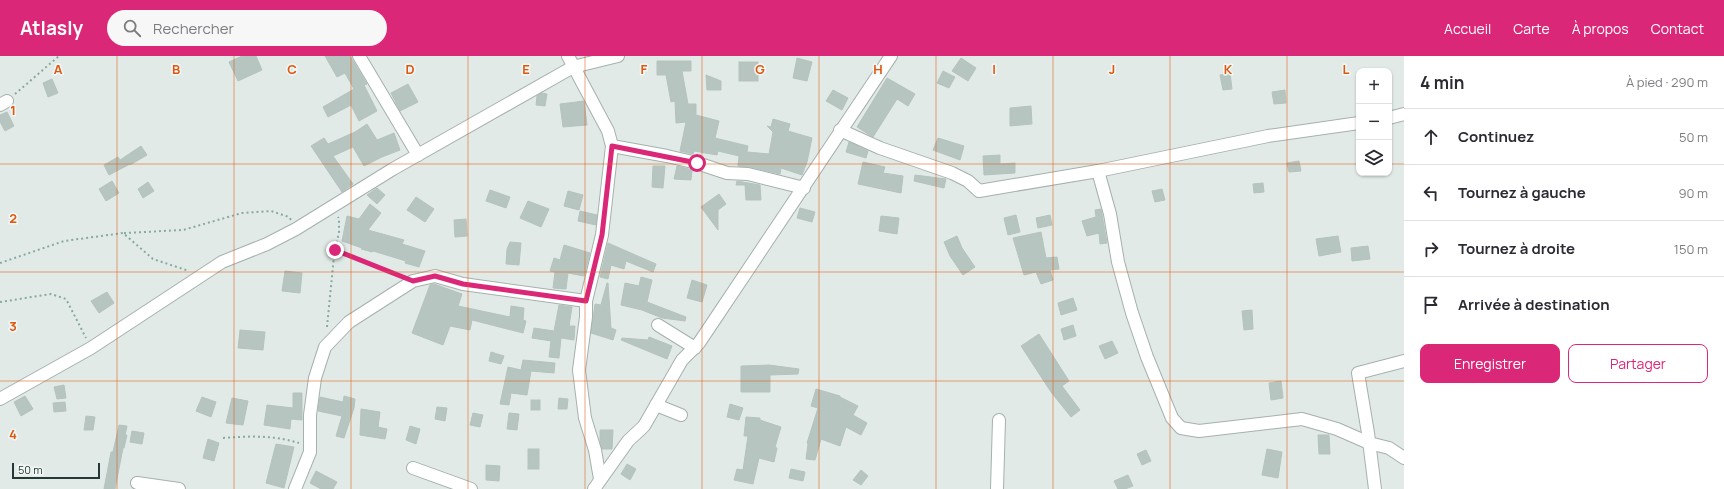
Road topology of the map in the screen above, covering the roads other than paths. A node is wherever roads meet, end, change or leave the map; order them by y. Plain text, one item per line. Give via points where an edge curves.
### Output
1 (359, 56) edge
2 (618, 56) edge
3 (891, 56) edge
4 (570, 62) edge
5 (1404, 114) edge
6 (1392, 117) edge
7 (1356, 123) edge
8 (840, 130) junction
9 (612, 146) junction
10 (418, 155) junction
11 (1098, 171) junction
12 (804, 188) junction
13 (586, 301) junction
14 (658, 325) dead end
15 (694, 348) junction
16 (1404, 361) edge
17 (0, 399) edge
18 (656, 405) junction
19 (681, 415) dead end
20 (998, 420) dead end
21 (1369, 443) junction
22 (1404, 458) edge
23 (413, 468) dead end
24 (137, 483) dead end
25 (598, 486) edge
26 (179, 489) edge
27 (295, 489) edge
28 (471, 489) edge
29 (997, 489) edge
30 (1375, 489) edge

1 - 10 street
2 - 4 street
3 - 8 street
4 - 9 street via 608,131
4 - 10 street
5 - 6 street
7 - 11 street via 1268,136
8 - 11 street via 880,148 952,173 968,181 979,191
8 - 12 street
9 - 12 street
9 - 13 street via 602,235
10 - 17 street via 296,229 222,262 91,348
11 - 21 street via 1132,313 1172,418 1181,428 1199,431 1302,419 1337,429
12 - 15 street
13 - 25 street via 579,370 585,418 595,450
13 - 27 street via 463,284 435,276 413,281 349,322 325,347 315,378 310,415 310,452
14 - 15 street
15 - 18 street via 682,360
16 - 21 street via 1358,373
18 - 19 street
18 - 25 street via 644,426 628,441
20 - 29 street
21 - 22 street via 1389,448
21 - 30 street
23 - 28 street
24 - 26 street

